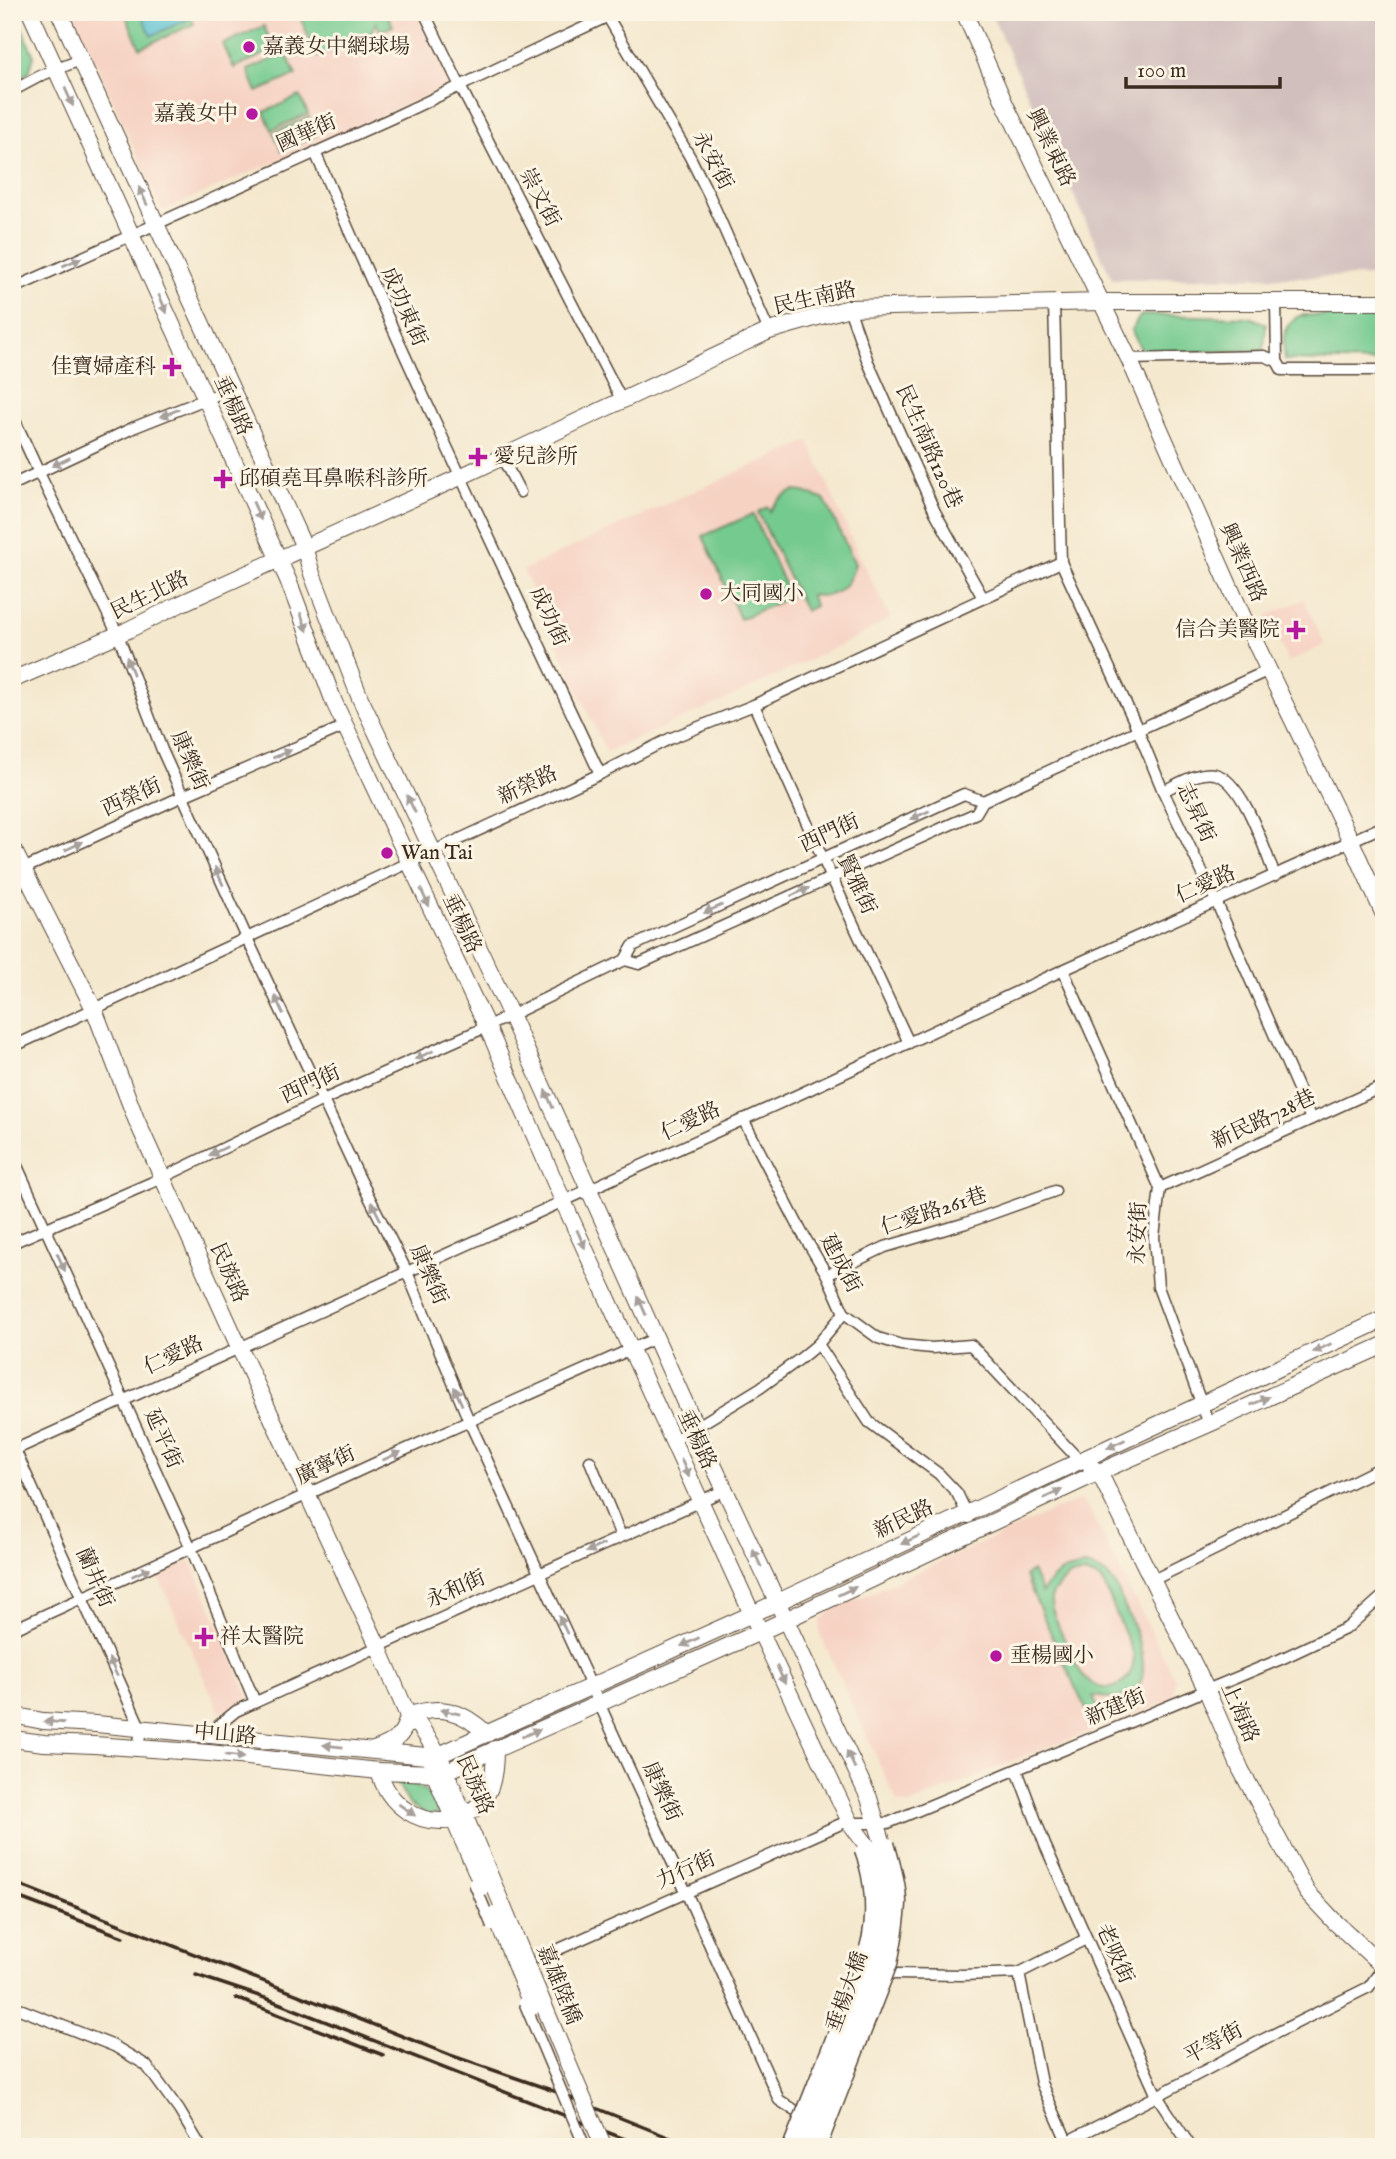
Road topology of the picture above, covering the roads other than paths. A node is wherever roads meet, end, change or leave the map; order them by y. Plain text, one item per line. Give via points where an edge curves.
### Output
1 (30, 12) edge
2 (59, 12) edge
3 (424, 12) edge
4 (964, 12) edge
5 (610, 14) edge
6 (80, 60) junction
7 (57, 70) junction
8 (460, 86) junction
9 (12, 91) edge
10 (315, 152) junction
11 (156, 224) junction
12 (132, 235) junction
13 (12, 289) edge
14 (1101, 302) junction
15 (1384, 302) edge
16 (1054, 303) junction
17 (1276, 303) junction
18 (849, 308) junction
19 (769, 331) junction
20 (1129, 359) junction
21 (1276, 361) junction
22 (1384, 370) edge
23 (231, 388) junction
24 (206, 399) junction
25 (622, 401) junction
26 (12, 414) edge
27 (502, 457) junction
28 (39, 473) junction
29 (460, 477) junction
30 (12, 485) edge
31 (520, 492) dead end
32 (304, 547) junction
33 (279, 559) junction
34 (1061, 562) junction
35 (983, 598) junction
36 (118, 635) junction
37 (1269, 670) junction
38 (12, 680) edge
39 (754, 705) junction
40 (345, 726) junction
41 (1138, 730) junction
42 (600, 774) junction
43 (1163, 791) junction
44 (183, 796) junction
45 (983, 801) junction
46 (1384, 826) edge
47 (1351, 841) junction
48 (12, 847) edge
49 (434, 851) junction
50 (823, 859) junction
51 (409, 863) junction
52 (17, 872) edge
53 (1275, 876) junction
54 (831, 878) junction
55 (1216, 901) junction
56 (1384, 915) edge
57 (247, 938) junction
58 (625, 960) junction
59 (1063, 970) junction
60 (94, 1009) junction
61 (510, 1014) junction
62 (486, 1027) junction
63 (909, 1043) junction
64 (12, 1047) edge
65 (1384, 1086) edge
66 (323, 1100) junction
67 (743, 1119) junction
68 (1311, 1119) junction
69 (12, 1155) edge
70 (162, 1178) junction
71 (1160, 1188) junction
72 (590, 1190) junction
73 (1055, 1191) dead end
74 (563, 1201) junction
75 (46, 1228) junction
76 (12, 1243) edge
77 (407, 1272) junction
78 (827, 1275) junction
79 (844, 1313) junction
80 (1383, 1322) edge
81 (656, 1338) junction
82 (818, 1344) junction
83 (1384, 1345) edge
84 (239, 1348) junction
85 (631, 1349) junction
86 (124, 1400) junction
87 (1201, 1405) junction
88 (469, 1421) junction
89 (1209, 1424) junction
90 (697, 1428) junction
91 (673, 1441) junction
92 (13, 1448) edge
93 (590, 1461) dead end
94 (1080, 1461) junction
95 (1384, 1466) edge
96 (1099, 1472) junction
97 (725, 1489) junction
98 (309, 1495) junction
99 (700, 1500) junction
100 (967, 1514) junction
101 (974, 1531) junction
102 (621, 1536) junction
103 (191, 1548) junction
104 (539, 1573) junction
105 (1153, 1580) junction
106 (1384, 1595) edge
107 (82, 1600) junction
108 (777, 1601) junction
109 (752, 1614) junction
110 (785, 1620) junction
111 (12, 1630) edge
112 (760, 1632) junction
113 (378, 1646) junction
114 (592, 1687) junction
115 (1207, 1691) junction
116 (255, 1702) junction
117 (598, 1702) junction
118 (12, 1715) edge
119 (408, 1716) junction
120 (141, 1729) junction
121 (208, 1734) junction
122 (487, 1734) junction
123 (12, 1738) edge
124 (138, 1749) junction
125 (495, 1749) junction
126 (373, 1751) junction
127 (202, 1753) junction
128 (433, 1756) junction
129 (1017, 1770) junction
130 (379, 1771) junction
131 (441, 1772) junction
132 (458, 1818) junction
133 (877, 1823) junction
134 (851, 1824) junction
135 (467, 1837) junction
136 (875, 1845) junction
137 (686, 1892) junction
138 (1086, 1939) junction
139 (539, 1958) dead end
140 (1383, 1967) edge
141 (1019, 1973) junction
142 (895, 1974) dead end
143 (12, 2006) edge
144 (1157, 2096) junction
145 (829, 2133) dead end
146 (1062, 2144) edge
147 (201, 2147) edge
148 (585, 2147) edge
149 (592, 2147) edge
150 (604, 2147) edge
151 (612, 2147) edge
152 (788, 2147) edge
153 (796, 2147) edge
154 (808, 2147) edge
155 (821, 2147) edge
156 (1191, 2147) edge

1 - 7 street, 垂楊路
2 - 6 street, 垂楊路
3 - 8 street, 崇文街
4 - 14 street, 興業東路
5 - 8 street, 國華街
5 - 19 street, 永安街 via 710,197
6 - 7 street
11 -> 6 street, 垂楊路
7 - 9 street
7 -> 12 street, 垂楊路
8 - 10 street, 國華街
8 - 25 street, 崇文街
10 - 11 street, 國華街
10 - 29 street, 成功東街
11 - 12 street, 國華街
11 - 23 street, 垂楊路
13 -> 12 street, 國華街
12 -> 24 street, 垂楊路
14 - 16 street, 民生南路
14 - 17 street, 民生南路
14 - 20 street, 興業西路
15 - 17 street, 民生南路
16 - 18 street, 民生南路
16 - 34 street
17 - 21 street
18 - 19 street, 民生南路
18 - 35 street, 民生南路120巷 via 935,512
19 - 25 street, 民生南路
20 - 21 street via 1264,356
20 - 37 street, 興業西路
21 - 22 street via 1282,370
23 - 24 street
23 - 32 street, 垂楊路
24 -> 28 street
24 -> 33 street, 垂楊路
25 - 27 street, 民生南路
26 - 28 street, 康樂街
27 - 29 street, 民生南路
27 - 31 street
28 - 30 street
28 - 36 street, 康樂街
29 - 32 street, 民生南路
29 - 42 street, 成功街
32 - 33 street, 民生北路
49 -> 32 street, 垂楊路 via 360,698
33 - 36 street, 民生北路
33 -> 40 street, 垂楊路
34 - 35 street, 新榮路
34 - 41 street, 志昇街
35 - 39 street, 新榮路
36 - 38 street, 民生北路
44 -> 36 street, 康樂街
37 - 41 street, 西門街
37 - 47 street, 興業西路
39 - 42 street, 新榮路 via 668,738
39 - 50 street, 賢雅街
44 -> 40 street, 西榮街
40 - 51 street, 垂楊路
41 - 43 street, 志昇街
41 - 45 street, 西門街
42 - 49 street, 新榮路
43 - 53 street via 1198,776 1214,774 1226,779 1242,799
43 - 55 street, 志昇街
52 -> 44 street, 西榮街
57 -> 44 street, 康樂街
45 -> 50 street, 西門街 via 964,794
45 - 54 street, 西門街 via 976,813
46 - 47 street, 仁愛路
47 - 53 street, 仁愛路
47 - 56 street, 興業西路
48 - 52 street, 民族路
49 - 51 street, 新榮路
49 - 61 street, 垂楊路
50 - 54 street, 賢雅街
50 -> 58 street, 西門街 via 633,946
51 - 57 street, 新榮路
51 -> 62 street, 垂楊路
52 - 60 street, 民族路
53 - 55 street, 仁愛路
58 -> 54 street, 西門街 via 639,964
54 - 63 street, 賢雅街
55 - 59 street, 仁愛路
55 - 68 street, 志昇街
57 - 60 street, 新榮路
66 -> 57 street, 康樂街
58 - 61 street, 西門街
59 - 63 street, 仁愛路
59 - 71 street, 永安街
60 - 64 street, 新榮路
60 - 70 street, 民族路
61 - 62 street, 西門街
72 -> 61 street, 垂楊路
62 -> 66 street, 西門街
62 - 74 street, 垂楊路
63 - 67 street, 仁愛路
65 - 68 street, 新民路728巷
66 -> 70 street, 西門街
77 -> 66 street, 康樂街
67 - 72 street, 仁愛路
67 - 78 street, 建成街
68 - 71 street, 新民路728巷
69 - 75 street, 延平街
70 - 75 street, 西門街
70 - 84 street, 民族路
71 - 87 street, 永安街 via 1154,1237 1158,1287
72 - 74 street, 仁愛路
81 -> 72 street, 垂楊路
73 - 78 street, 仁愛路261巷 via 884,1247
74 - 77 street, 仁愛路
74 -> 85 street, 垂楊路
75 - 76 street, 西門街
75 -> 86 street, 延平街
77 - 84 street, 仁愛路
88 -> 77 street, 康樂街
78 - 79 street, 建成街
79 - 82 street
79 - 94 street, 建成街 via 878,1338 901,1345 971,1345
80 -> 87 street, 新民路
81 - 85 street, 廣寧街
81 - 90 street, 垂楊路
82 - 90 street
82 - 100 street via 869,1422 939,1474 957,1493
89 -> 83 street, 新民路
84 - 86 street, 仁愛路
84 - 98 street, 民族路
85 - 88 street, 廣寧街
85 - 91 street, 垂楊路
86 - 92 street, 仁愛路
86 - 103 street, 延平街
87 - 89 street, 永安街
87 -> 94 street, 新民路
98 -> 88 street, 廣寧街
88 - 104 street, 康樂街
89 - 96 street, 新民路
90 - 91 street
90 - 97 street, 垂楊路
91 -> 99 street, 垂楊路
92 - 107 street, 蘭井街
93 - 102 street
94 - 96 street
94 - 100 street, 新民路
95 - 105 street
101 -> 96 street, 新民路
96 - 105 street, 上海路
97 - 99 street, 永和街
108 -> 97 street, 垂楊路
98 - 103 street, 廣寧街
98 - 113 street, 民族路
99 - 102 street, 永和街
99 - 109 street, 垂楊路
100 - 101 street
100 -> 108 street, 新民路
110 -> 101 street, 新民路
102 -> 104 street, 永和街
107 -> 103 street, 廣寧街
103 - 116 street, 延平街
104 - 113 street, 永和街
114 -> 104 street, 康樂街
105 - 115 street, 上海路
106 - 115 street, 新建街 via 1347,1628
107 - 111 street, 廣寧街
120 -> 107 street, 蘭井街
108 - 109 street, 新民路
108 - 110 street, 垂楊路
109 - 112 street, 垂楊路
109 -> 114 street, 新民路
110 - 112 street, 新民路
133 -> 110 street, 垂楊路
112 - 117 street, 新民路
112 -> 134 street, 垂楊路
113 - 116 street, 永和街
113 - 119 street, 民族路
114 - 117 street, 康樂街
114 - 122 street, 新民路
115 - 129 street, 新建街
115 - 140 street, 上海路 via 1241,1770 1307,1892
116 - 121 street, 永和街
125 -> 117 street, 新民路
117 - 137 street, 康樂街
120 -> 118 street, 中山路
122 -> 119 street via 470,1719 448,1710 429,1709
119 - 126 street via 405,1729 391,1744
119 - 128 street, 民族路 via 419,1726
120 - 121 street, 中山路
120 - 124 street
126 -> 121 street, 中山路
121 - 127 street
122 - 128 street, 新民路
123 - 124 street, 中山路
124 - 127 street, 中山路
125 - 131 street, 新民路
125 - 132 street via 489,1789 477,1809
126 - 128 street, 中山路
127 -> 130 street, 中山路
128 - 131 street, 民族路
129 - 133 street, 新建街 via 888,1823
129 - 138 street, 老吸街
130 - 131 street, 中山路
130 -> 132 street via 387,1793 412,1815 433,1822
131 - 132 street, 民族路
132 - 135 street, 民族路
133 - 134 street, 新建街
133 - 136 street, 垂楊路
134 - 136 street, 垂楊路
134 - 137 street, 力行街 via 842,1823
135 - 148 street, bridge
135 - 149 street, 嘉雄陸橋, bridge
135 - 150 street, 嘉雄陸橋, bridge via 527,1962
135 - 151 street
136 - 152 street, bridge via 867,1877 867,1942
136 - 153 street, 垂楊大橋, bridge via 876,1936 855,2004
136 - 154 street, 垂楊大橋, bridge via 891,1896 889,1935 854,2038
136 - 155 street, bridge via 896,1870 901,1901 898,1933 892,1965
137 - 139 street, 力行街
137 - 145 street, 康樂街 via 779,2100
138 - 141 street
138 - 144 street, 老吸街
140 - 144 street, 平等街 via 1370,1987
141 - 142 street
141 - 146 street via 1041,2083
143 - 147 street via 114,2046 146,2065
144 - 146 street, 平等街
144 - 156 street, 老吸街

